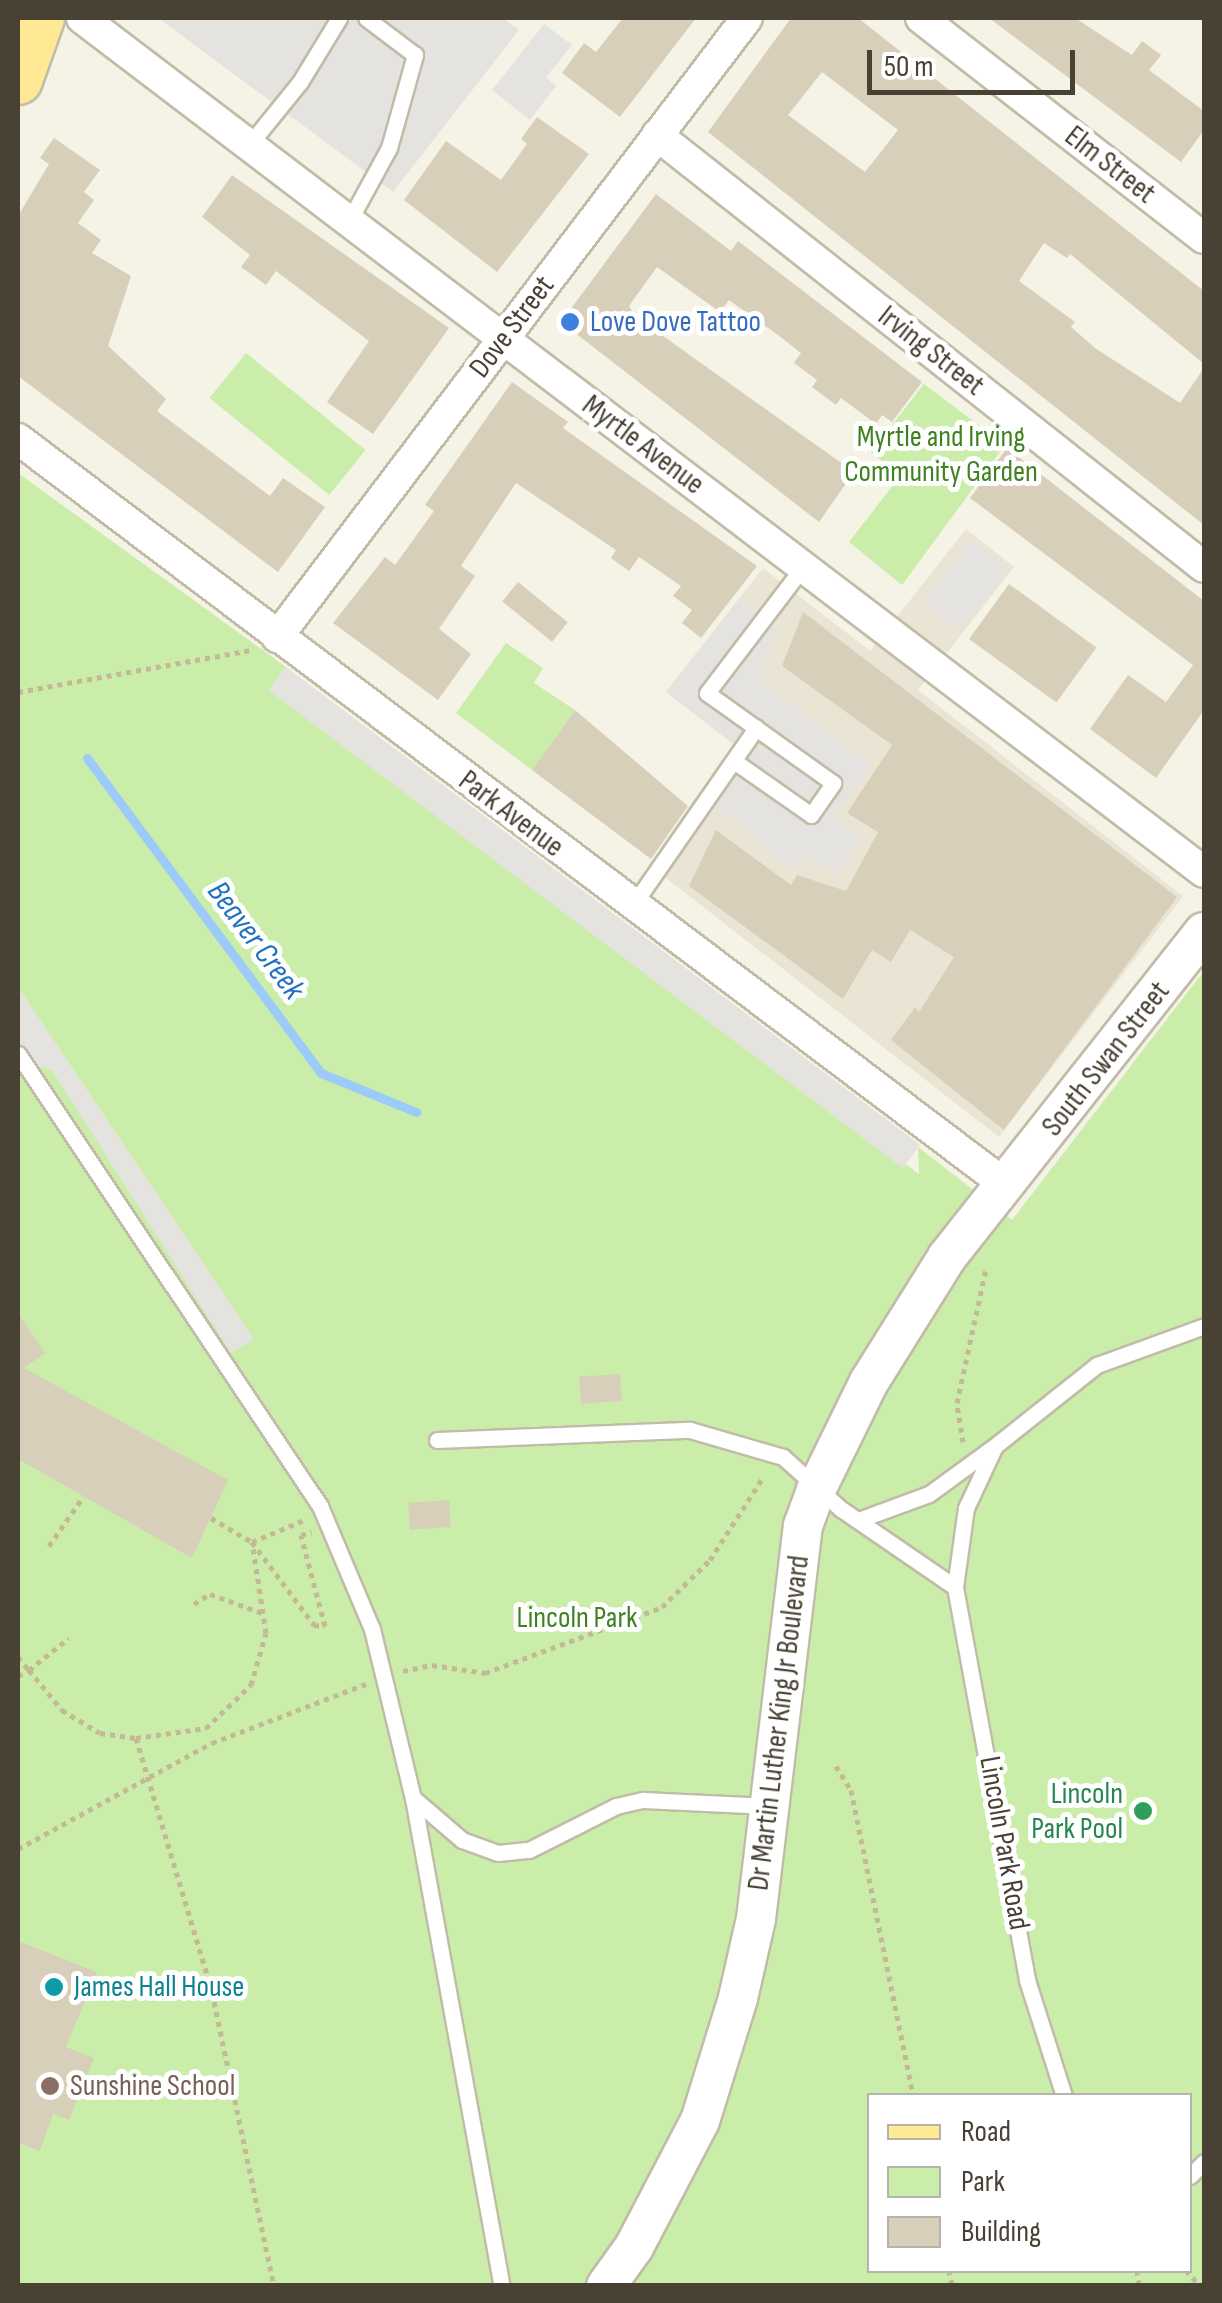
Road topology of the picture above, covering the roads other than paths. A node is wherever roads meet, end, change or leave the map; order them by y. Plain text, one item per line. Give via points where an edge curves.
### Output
1 (40, 18) edge
2 (82, 18) edge
3 (339, 18) edge
4 (366, 18) edge
5 (747, 18) edge
6 (921, 18) edge
7 (18, 80) edge
8 (658, 135) junction
9 (249, 144) junction
10 (349, 221) junction
11 (1204, 238) edge
12 (503, 338) junction
13 (18, 439) edge
14 (803, 567) junction
15 (1204, 567) edge
16 (276, 638) junction
17 (756, 728) junction
18 (734, 761) junction
19 (1204, 872) edge
20 (633, 905) junction
21 (1204, 932) edge
22 (18, 1054) edge
23 (1007, 1186) junction
24 (1204, 1326) edge
25 (437, 1440) dead end
26 (995, 1446) junction
27 (816, 1490) junction
28 (861, 1519) junction
29 (955, 1586) junction
30 (412, 1798) junction
31 (769, 1806) junction
32 (1063, 2093) edge
33 (502, 2286) edge
34 (606, 2286) edge

1 - 7 main road
2 - 9 street, Myrtle Avenue
3 - 9 lane via 300,82
4 - 10 lane via 415,55 390,148
5 - 8 street, Dove Street
6 - 11 street, Elm Street
8 - 12 street, Dove Street
8 - 15 street, Irving Street
9 - 10 street, Myrtle Avenue
10 - 12 street, Myrtle Avenue
12 - 14 street, Myrtle Avenue
12 - 16 street, Dove Street
13 - 16 street, Park Avenue
14 - 17 lane via 707,693
14 - 19 street, Myrtle Avenue
16 - 20 street, Park Avenue
17 - 18 lane
17 - 18 lane via 833,784 810,815
18 - 20 lane
20 - 23 street, Park Avenue
21 - 23 street, South Swan Street
22 - 30 lane via 320,1506 372,1629
23 - 27 street, Dr Martin Luther King Jr Boulevard via 947,1257 869,1382
24 - 26 lane, Lincoln Park Road via 1097,1365
25 - 27 lane via 690,1430 782,1457
26 - 28 lane, Lincoln Park Road via 929,1494
26 - 29 lane, Lincoln Park Road via 966,1508
27 - 28 lane
27 - 31 street, Dr Martin Luther King Jr Boulevard via 803,1526
28 - 29 lane
29 - 32 lane, Lincoln Park Road via 1027,1980
30 - 31 lane via 462,1840 498,1852 528,1850 616,1806 643,1800
30 - 33 lane
31 - 34 street, Dr Martin Luther King Jr Boulevard via 756,1919 700,2122

